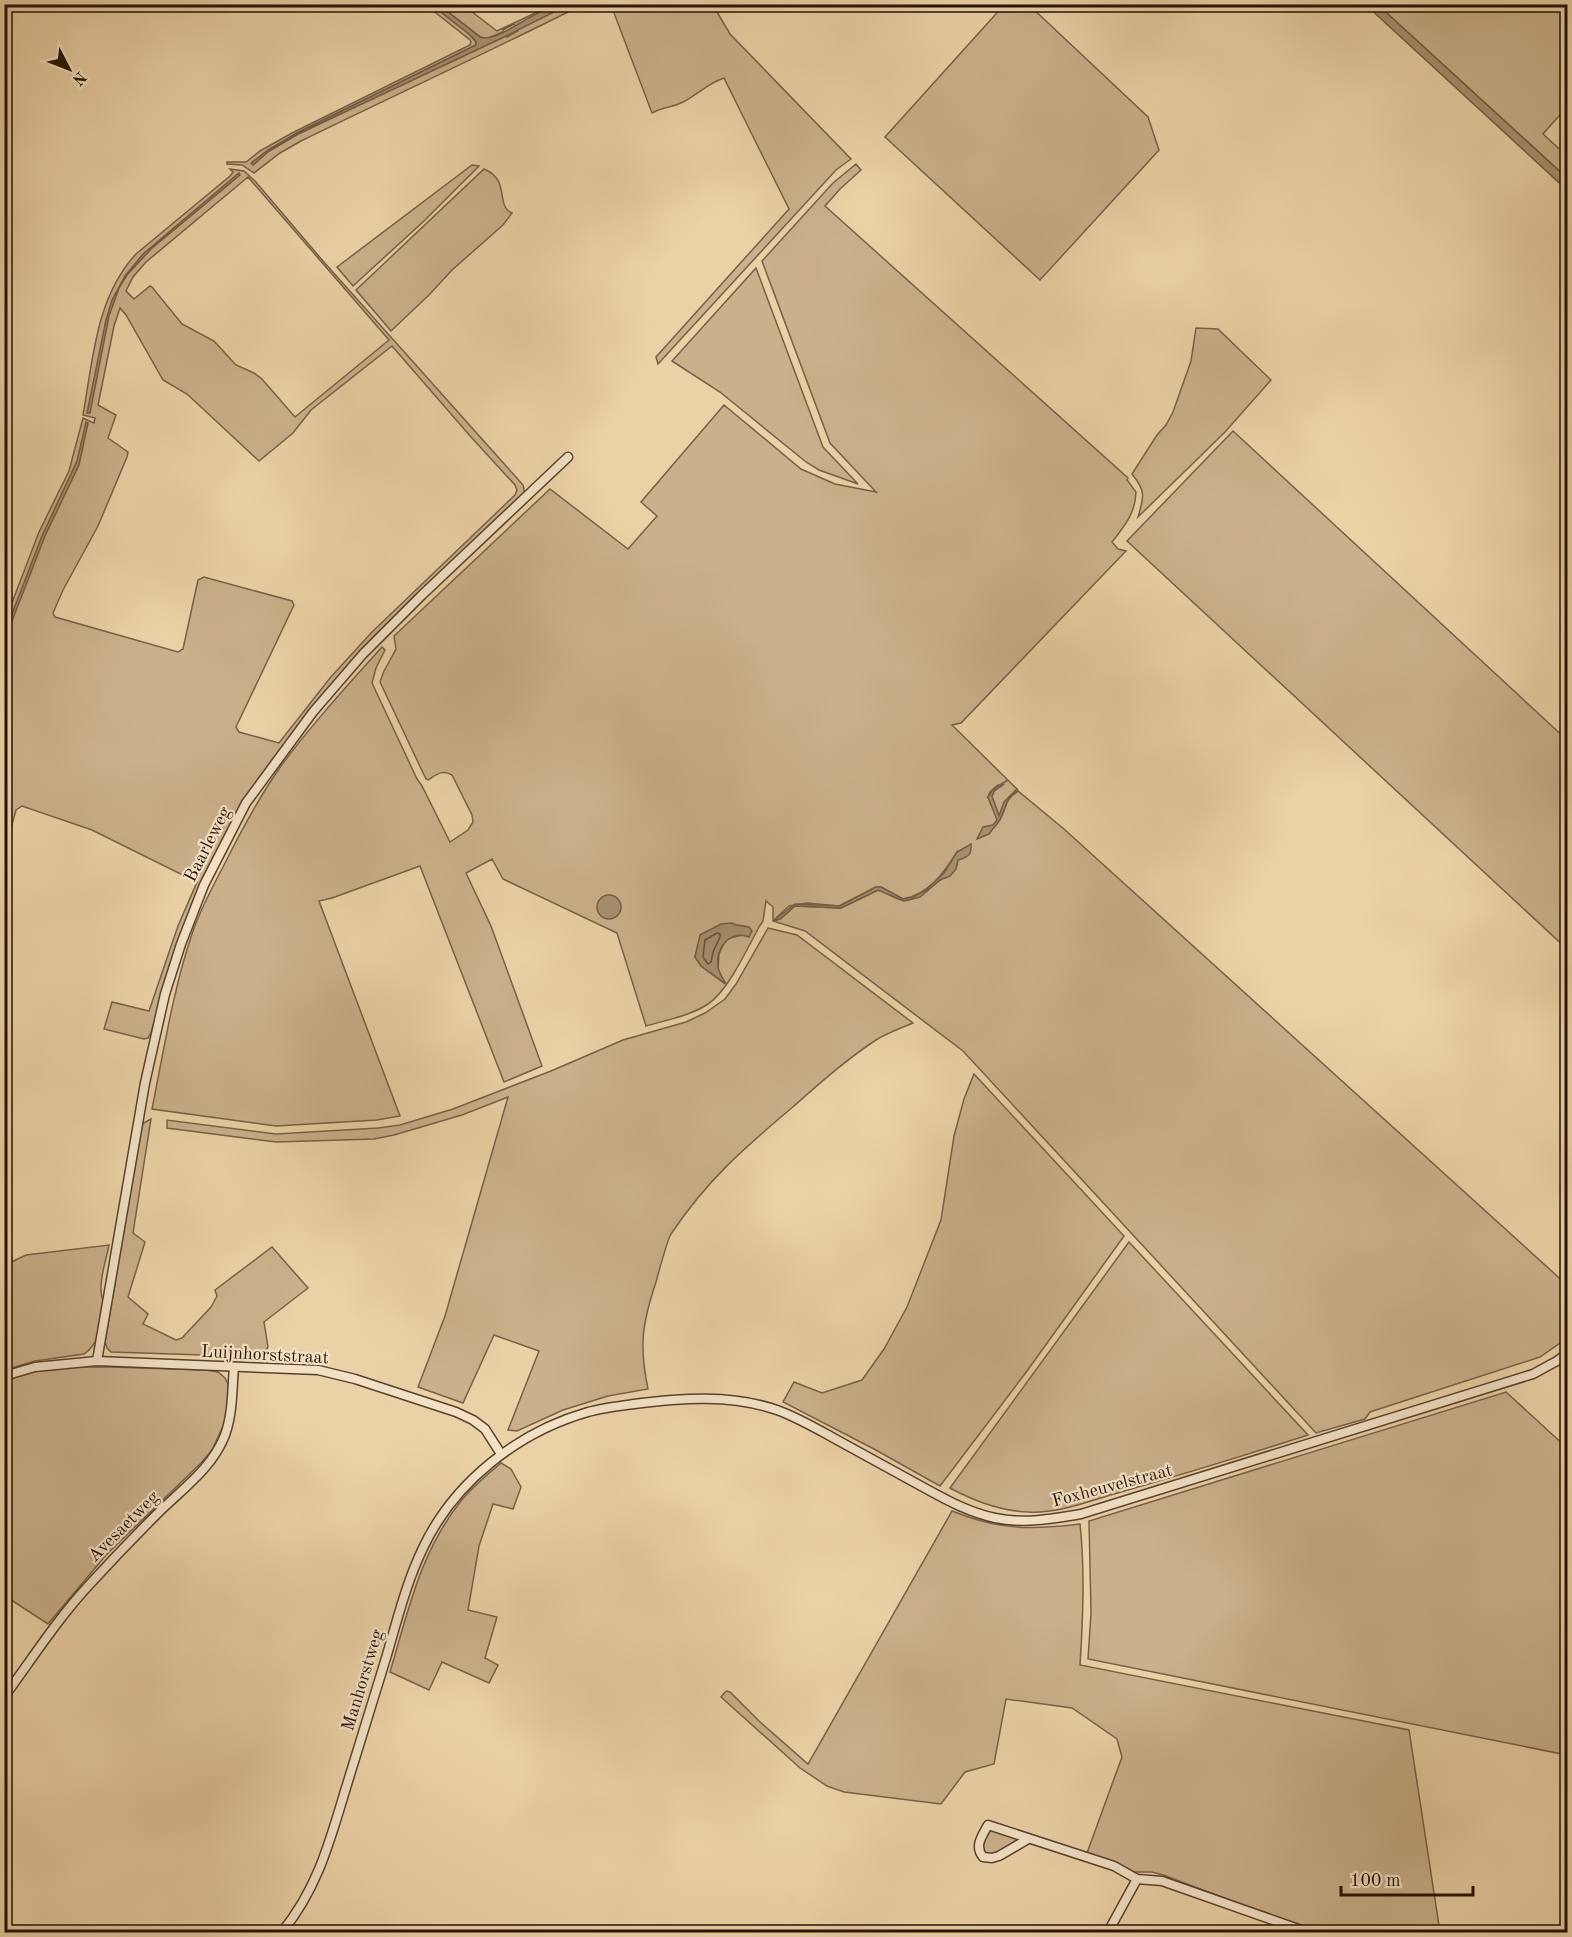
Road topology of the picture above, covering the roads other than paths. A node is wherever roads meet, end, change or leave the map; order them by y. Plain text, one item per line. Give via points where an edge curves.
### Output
1 (568, 457) dead end
2 (1568, 1353) edge
3 (97, 1361) junction
4 (234, 1367) junction
5 (4, 1376) edge
6 (501, 1454) junction
7 (4, 1697) edge
8 (1028, 1839) junction
9 (1137, 1879) junction
10 (282, 1932) edge
11 (1108, 1932) edge
12 (1308, 1932) edge

1 - 3 street, Baarleweg via 363,654 313,712 246,803 204,885 165,994 145,1083
2 - 6 street, Foxheuvelstraat via 1533,1374 1081,1514 1043,1520 996,1518 963,1509 813,1427 777,1410 748,1403 671,1399 588,1412 535,1434
3 - 4 street, Luijnhorststraat
3 - 5 street, Luijnhorststraat via 35,1367
4 - 6 street, Luijnhorststraat via 318,1370 355,1378 473,1420 485,1429
4 - 7 street, Avesaetweg via 232,1406 225,1435 213,1457 88,1586
6 - 10 street, Manhorstweg via 458,1495 424,1546 403,1599 329,1848 307,1896
8 - 8 street via 992,1858 983,1857 979,1851 988,1825
8 - 9 street via 1114,1866
9 - 11 street
9 - 12 street via 1162,1881

